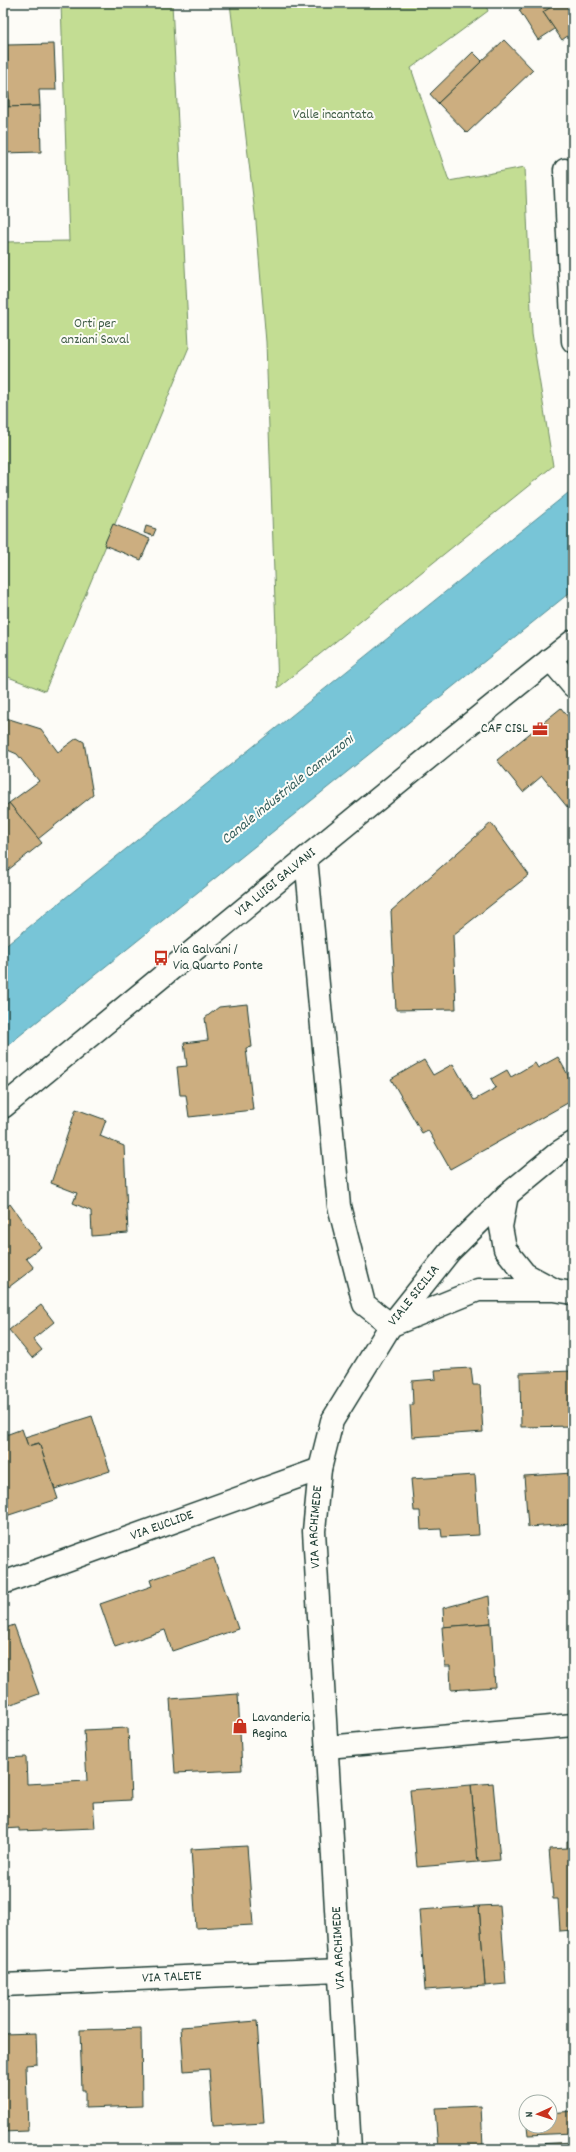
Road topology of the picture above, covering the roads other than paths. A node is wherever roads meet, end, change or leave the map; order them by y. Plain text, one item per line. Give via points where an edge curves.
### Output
1 (565, 170) dead end
2 (573, 341) edge
3 (573, 641) edge
4 (550, 660) junction
5 (573, 686) edge
6 (306, 858) junction
7 (3, 1107) edge
8 (573, 1143) edge
9 (506, 1195) junction
10 (563, 1291) edge
11 (391, 1325) junction
12 (320, 1469) junction
13 (3, 1583) edge
14 (573, 1725) edge
15 (327, 1746) junction
16 (340, 1970) junction
17 (3, 1985) edge
18 (350, 2149) edge

1 - 2 street
3 - 4 street, VIA LUIGI GALVANI
4 - 5 street
4 - 6 street, VIA LUIGI GALVANI
6 - 7 street, VIA LUIGI GALVANI
6 - 11 street via 339,1206 364,1304
8 - 9 street, VIALE SICILIA
9 - 10 street, VIALE SICILIA via 501,1227 505,1249 525,1274
9 - 11 street, VIALE SICILIA via 450,1251
10 - 11 street, VIALE SICILIA via 478,1290
11 - 12 street, VIA ARCHIMEDE via 332,1421
12 - 13 street, VIA EUCLIDE
12 - 15 street, VIA ARCHIMEDE via 314,1531
14 - 15 street
15 - 16 street, VIA ARCHIMEDE
16 - 17 street, VIA TALETE
16 - 18 street, VIA ARCHIMEDE

